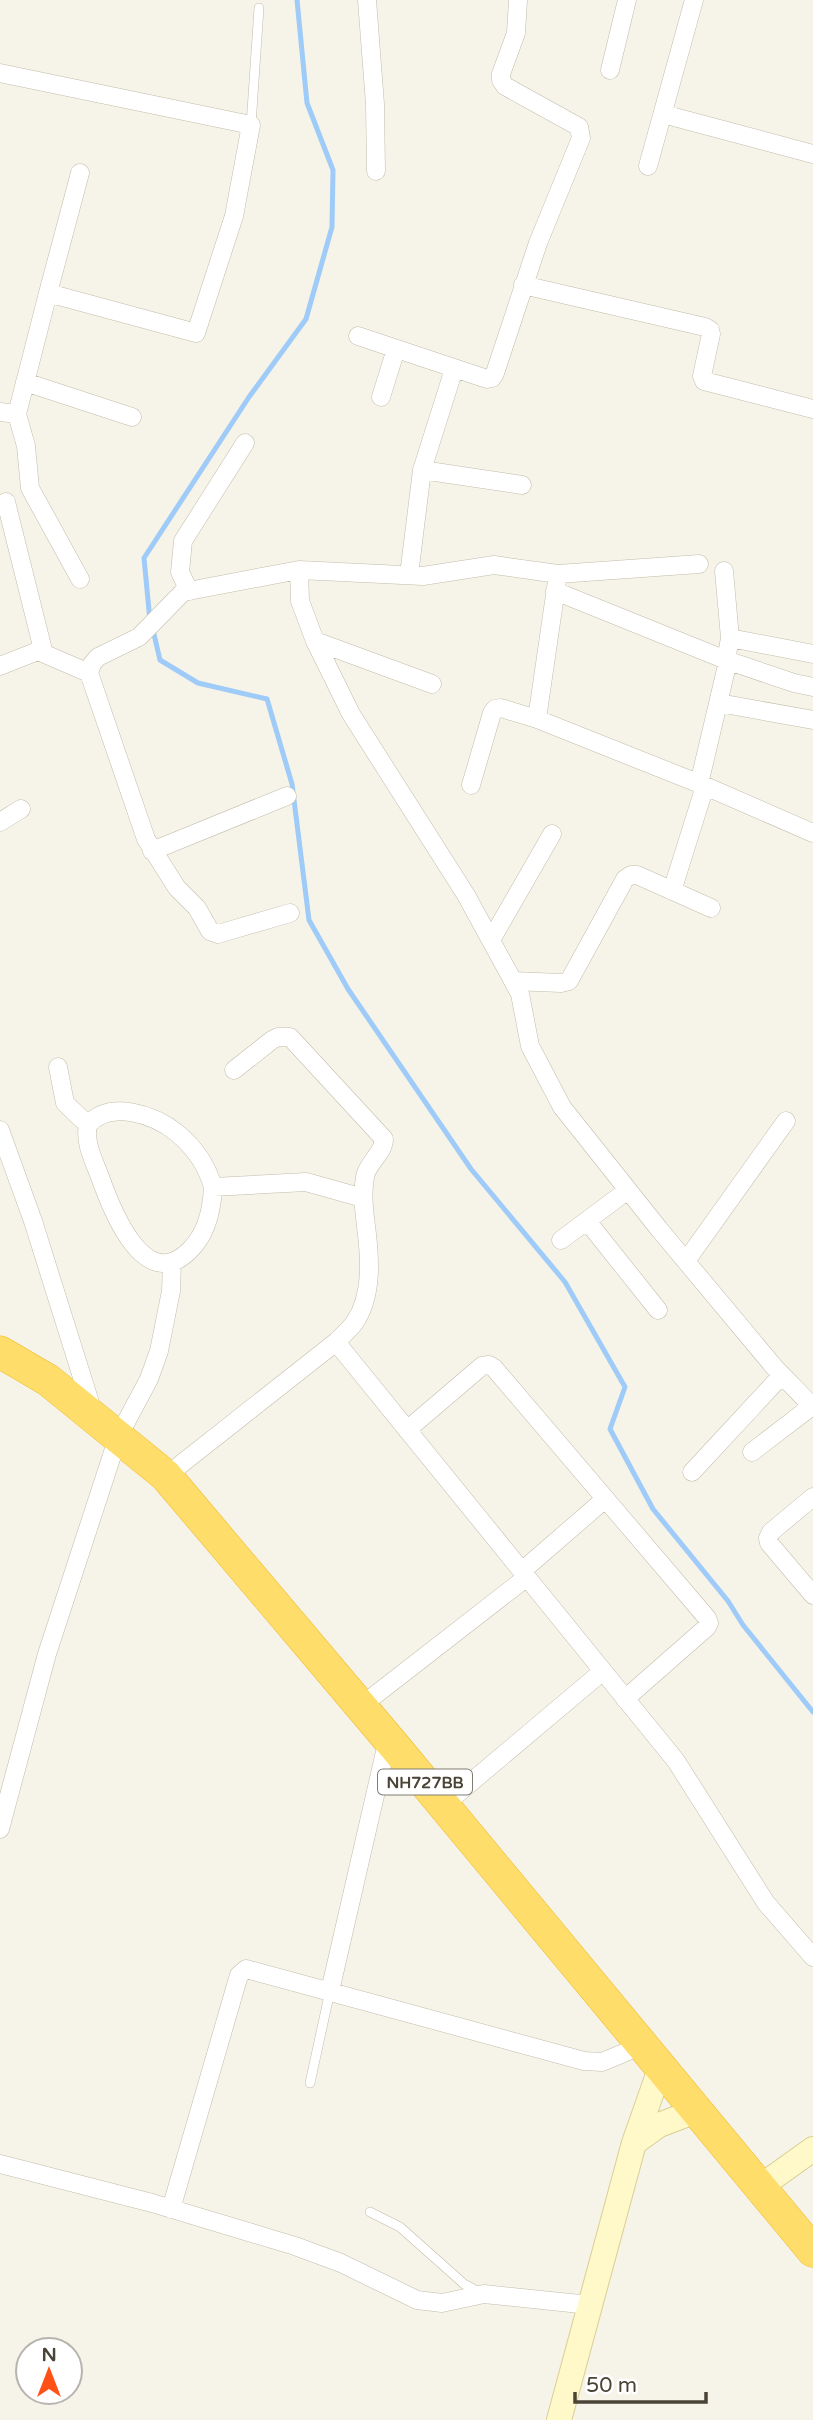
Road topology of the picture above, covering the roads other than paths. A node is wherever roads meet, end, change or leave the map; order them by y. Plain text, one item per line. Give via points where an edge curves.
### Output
1 (367, 0) edge
2 (518, 0) edge
3 (627, 0) edge
4 (694, 0) edge
5 (259, 8) dead end
6 (610, 70) dead end
7 (0, 73) edge
8 (663, 114) junction
9 (251, 125) junction
10 (813, 154) edge
11 (648, 166) dead end
12 (376, 171) dead end
13 (80, 173) dead end
14 (523, 285) junction
15 (48, 293) junction
16 (358, 336) dead end
17 (396, 349) junction
18 (454, 369) junction
19 (25, 382) junction
20 (381, 397) dead end
21 (813, 409) edge
22 (8, 413) edge
23 (132, 417) dead end
24 (245, 443) dead end
25 (422, 470) junction
26 (522, 485) dead end
27 (6, 502) dead end
28 (699, 564) dead end
29 (299, 570) junction
30 (724, 571) dead end
31 (409, 575) junction
32 (80, 579) dead end
33 (557, 582) junction
34 (186, 591) junction
35 (730, 638) junction
36 (315, 641) junction
37 (38, 651) junction
38 (813, 654) edge
39 (727, 661) junction
40 (0, 666) edge
41 (89, 673) junction
42 (432, 684) dead end
43 (813, 687) edge
44 (719, 702) junction
45 (537, 719) junction
46 (813, 720) edge
47 (471, 785) dead end
48 (702, 785) junction
49 (287, 796) dead end
50 (21, 809) dead end
51 (0, 822) edge
52 (813, 833) edge
53 (552, 834) dead end
54 (152, 850) junction
55 (672, 891) junction
56 (711, 908) dead end
57 (289, 912) dead end
58 (491, 940) junction
59 (513, 981) junction
60 (58, 1067) dead end
61 (234, 1070) dead end
62 (786, 1121) dead end
63 (88, 1125) junction
64 (0, 1130) edge
65 (213, 1187) junction
66 (628, 1190) junction
67 (363, 1198) junction
68 (587, 1221) junction
69 (562, 1240) dead end
70 (686, 1261) junction
71 (172, 1262) junction
72 (658, 1310) dead end
73 (336, 1342) junction
74 (0, 1352) edge
75 (782, 1375) junction
76 (812, 1406) edge
77 (106, 1428) junction
78 (407, 1430) junction
79 (752, 1452) dead end
80 (692, 1472) dead end
81 (166, 1476) junction
82 (813, 1497) edge
83 (605, 1499) junction
84 (524, 1574) junction
85 (813, 1595) edge
86 (603, 1671) junction
87 (625, 1699) junction
88 (361, 1706) junction
89 (388, 1739) junction
90 (444, 1805) junction
91 (0, 1829) edge
92 (813, 1957) edge
93 (330, 1991) junction
94 (652, 2057) junction
95 (310, 2083) dead end
96 (696, 2111) junction
97 (634, 2143) junction
98 (813, 2149) edge
99 (0, 2164) edge
100 (760, 2187) junction
101 (171, 2209) junction
102 (370, 2212) dead end
103 (813, 2251) edge
104 (484, 2294) junction
105 (590, 2305) junction
106 (559, 2420) edge

1 - 12 street
2 - 14 street via 516,33 501,80 582,132
3 - 6 street
4 - 8 street
5 - 9 lane
7 - 9 street
8 - 10 street
8 - 11 street
9 - 15 street via 234,216 196,332
13 - 15 street
14 - 18 street via 492,378
14 - 21 street via 705,327 711,334 704,381
15 - 19 street
16 - 17 street
17 - 18 street
17 - 20 street
18 - 25 street
19 - 22 street
19 - 23 street
22 - 32 street via 26,446 30,488
24 - 34 street via 183,541 180,572
25 - 26 street
25 - 31 street
27 - 37 street via 42,640
28 - 33 street
29 - 31 street
29 - 34 street
29 - 36 street via 300,601
30 - 35 street
31 - 33 street via 494,565
33 - 39 street
33 - 45 street
34 - 41 street via 139,637 98,657
35 - 38 street
35 - 39 street
36 - 42 street
36 - 58 street via 351,714
37 - 40 street
37 - 41 street
39 - 43 street
39 - 44 street
41 - 54 street
44 - 46 street
44 - 48 street
45 - 47 street via 495,709
45 - 48 street
48 - 52 street
48 - 55 street
49 - 54 street
50 - 51 street
53 - 58 street
54 - 57 street via 210,931 218,934
55 - 56 street
55 - 59 street via 631,874 569,981
58 - 59 street
59 - 66 street via 530,1046 562,1107
60 - 63 street via 65,1103
61 - 67 street via 272,1040 290,1037 384,1139 368,1167
62 - 70 street
63 - 65 street via 98,1116 122,1111 157,1121 189,1145 204,1163
63 - 71 street via 93,1157 127,1237 149,1258
64 - 77 street
65 - 67 street via 306,1182
65 - 71 street via 213,1206 200,1238
66 - 68 street
66 - 70 street
67 - 73 street via 369,1254 367,1292 355,1321
68 - 69 street
68 - 72 street
70 - 75 street
71 - 77 street via 171,1291 149,1379
73 - 78 street
73 - 81 street
74 - 77 highway, NH727BB via 48,1380
75 - 76 street
75 - 80 street
76 - 79 street
77 - 81 highway, NH727BB
77 - 91 street
78 - 83 street via 482,1366 489,1365
78 - 84 street
81 - 88 highway, NH727BB
82 - 85 street via 768,1538
83 - 84 street
83 - 87 street via 709,1623
84 - 86 street
84 - 88 street
86 - 87 street
86 - 90 street
87 - 92 street via 676,1761 766,1903
88 - 89 highway, NH727BB
89 - 90 highway, NH727BB
89 - 93 street
90 - 94 highway, NH727BB
93 - 94 street via 584,2061
93 - 95 lane
93 - 101 street via 246,1969 241,1972
94 - 96 highway, NH727BB
94 - 97 street
96 - 97 street via 659,2125
96 - 100 highway, NH727BB
97 - 105 street
98 - 100 street
99 - 101 street
100 - 103 highway, NH727BB
101 - 104 street via 341,2263 416,2300 442,2303
102 - 104 lane via 400,2227 464,2284
104 - 105 street
105 - 106 street

